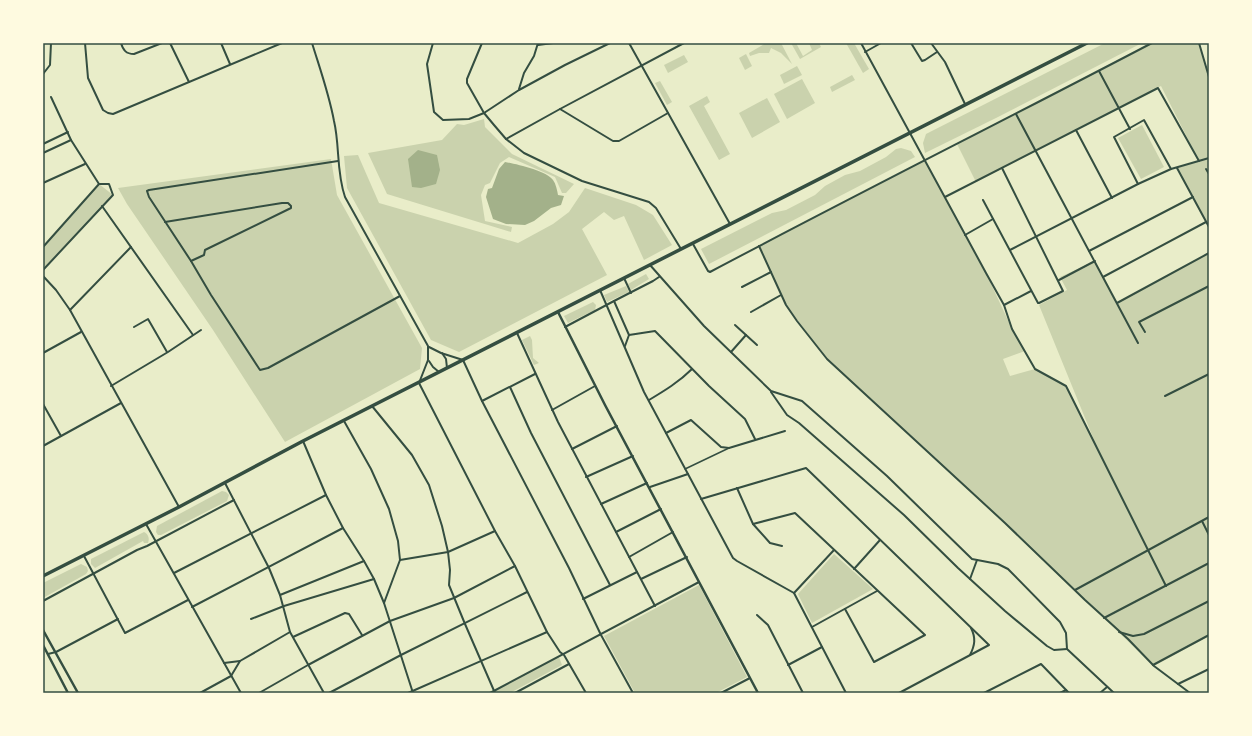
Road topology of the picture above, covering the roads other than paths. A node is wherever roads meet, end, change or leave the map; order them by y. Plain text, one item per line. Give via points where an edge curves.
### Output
1 (51, 43) edge
2 (85, 43) edge
3 (121, 43) edge
4 (162, 43) edge
5 (170, 43) edge
6 (221, 43) edge
7 (282, 43) edge
8 (312, 43) edge
9 (433, 43) edge
10 (482, 43) edge
11 (552, 43) edge
12 (610, 43) edge
13 (629, 43) edge
14 (684, 43) edge
15 (861, 43) edge
16 (881, 43) edge
17 (912, 43) edge
18 (931, 43) edge
19 (1087, 43) edge
20 (1152, 43) edge
21 (1199, 43) edge
22 (538, 44) edge
23 (865, 52) junction
24 (937, 52) junction
25 (230, 64) junction
26 (641, 65) junction
27 (1098, 71) junction
28 (43, 74) edge
29 (1209, 77) edge
30 (189, 82) junction
31 (519, 90) junction
32 (51, 97) dead end
33 (965, 104) junction
34 (560, 109) junction
35 (1119, 109) junction
36 (484, 113) junction
37 (668, 113) junction
38 (1016, 114) junction
39 (1130, 129) junction
40 (1076, 130) junction
41 (68, 132) junction
42 (909, 133) junction
43 (506, 139) junction
44 (71, 140) junction
45 (43, 144) edge
46 (1036, 151) junction
47 (43, 153) edge
48 (1209, 158) edge
49 (925, 160) junction
50 (338, 161) junction
51 (1199, 161) junction
52 (86, 164) junction
53 (1002, 168) junction
54 (1177, 168) junction
55 (1171, 169) junction
56 (1206, 169) dead end
57 (1209, 174) edge
58 (43, 183) edge
59 (99, 184) junction
60 (1138, 184) junction
61 (1193, 197) junction
62 (945, 198) junction
63 (1112, 198) junction
64 (983, 200) dead end
65 (102, 206) junction
66 (1072, 218) junction
67 (993, 219) junction
68 (165, 222) junction
69 (1206, 222) junction
70 (730, 225) junction
71 (1209, 227) edge
72 (965, 235) junction
73 (1037, 236) junction
74 (692, 243) junction
75 (759, 246) junction
76 (43, 247) edge
77 (131, 247) junction
78 (681, 249) junction
79 (1010, 250) junction
80 (1089, 250) junction
81 (1209, 253) edge
82 (191, 261) junction
83 (1095, 261) junction
84 (650, 264) junction
85 (43, 270) edge
86 (771, 272) junction
87 (43, 276) edge
88 (659, 276) junction
89 (1104, 277) junction
90 (624, 278) junction
91 (1059, 280) junction
92 (1209, 286) edge
93 (742, 287) dead end
94 (600, 290) junction
95 (1031, 291) junction
96 (631, 293) junction
97 (781, 295) junction
98 (400, 296) junction
99 (614, 301) junction
100 (1118, 303) junction
101 (606, 305) junction
102 (1004, 305) junction
103 (70, 310) junction
104 (558, 312) junction
105 (751, 312) dead end
106 (736, 325) dead end
107 (134, 327) dead end
108 (565, 327) junction
109 (201, 330) dead end
110 (81, 332) junction
111 (1144, 332) dead end
112 (517, 333) junction
113 (193, 335) junction
114 (629, 335) junction
115 (746, 336) junction
116 (1138, 343) dead end
117 (757, 345) dead end
118 (428, 346) junction
119 (625, 346) junction
120 (168, 352) junction
121 (730, 352) junction
122 (43, 353) edge
123 (441, 353) junction
124 (428, 360) junction
125 (463, 360) junction
126 (447, 368) junction
127 (692, 368) junction
128 (439, 372) junction
129 (536, 374) junction
130 (1209, 374) edge
131 (419, 383) junction
132 (595, 385) junction
133 (111, 386) junction
134 (510, 387) junction
135 (771, 391) junction
136 (1165, 396) dead end
137 (649, 400) junction
138 (482, 401) junction
139 (121, 403) junction
140 (43, 404) edge
141 (372, 406) junction
142 (552, 410) junction
143 (344, 421) junction
144 (617, 426) junction
145 (785, 431) dead end
146 (666, 433) junction
147 (61, 436) junction
148 (755, 439) junction
149 (303, 441) junction
150 (43, 446) edge
151 (729, 448) junction
152 (572, 450) junction
153 (633, 456) junction
154 (685, 469) junction
155 (688, 474) junction
156 (586, 477) junction
157 (225, 483) junction
158 (647, 483) junction
159 (650, 487) junction
160 (737, 488) junction
161 (326, 495) junction
162 (701, 499) junction
163 (234, 500) junction
164 (601, 504) junction
165 (179, 507) junction
166 (661, 509) junction
167 (1209, 517) edge
168 (1202, 521) junction
169 (146, 524) junction
170 (753, 524) junction
171 (343, 528) junction
172 (495, 530) junction
173 (616, 532) junction
174 (673, 532) junction
175 (252, 534) junction
176 (1209, 535) edge
177 (881, 540) junction
178 (155, 542) junction
179 (782, 546) dead end
180 (834, 550) junction
181 (1148, 550) junction
182 (448, 552) junction
183 (84, 556) junction
184 (629, 557) junction
185 (687, 557) junction
186 (400, 560) junction
187 (977, 560) junction
188 (364, 561) junction
189 (1209, 563) edge
190 (515, 566) junction
191 (269, 568) junction
192 (854, 569) junction
193 (637, 572) junction
194 (174, 573) junction
195 (93, 574) junction
196 (43, 576) edge
197 (374, 579) junction
198 (641, 579) junction
199 (970, 579) junction
200 (700, 582) junction
201 (610, 585) junction
202 (1166, 586) junction
203 (1074, 590) junction
204 (878, 591) junction
205 (527, 592) junction
206 (794, 593) junction
207 (280, 595) junction
208 (454, 598) junction
209 (583, 599) junction
210 (188, 600) junction
211 (43, 601) edge
212 (1209, 601) edge
213 (384, 604) junction
214 (284, 606) junction
215 (655, 606) junction
216 (192, 607) junction
217 (845, 609) junction
218 (757, 615) dead end
219 (1104, 618) junction
220 (118, 619) junction
221 (251, 619) dead end
222 (390, 622) junction
223 (465, 624) junction
224 (971, 626) junction
225 (812, 627) junction
226 (43, 630) edge
227 (290, 632) junction
228 (547, 632) junction
229 (1118, 632) junction
230 (601, 635) junction
231 (1209, 635) edge
232 (362, 636) junction
233 (293, 637) junction
234 (43, 645) edge
235 (822, 647) junction
236 (1067, 649) junction
237 (56, 652) junction
238 (48, 654) junction
239 (401, 655) junction
240 (564, 655) junction
241 (970, 655) junction
242 (481, 660) junction
243 (240, 661) junction
244 (224, 663) junction
245 (569, 664) junction
246 (308, 665) junction
247 (788, 665) junction
248 (1153, 665) junction
249 (1209, 668) edge
250 (231, 676) junction
251 (750, 678) junction
252 (1178, 684) junction
253 (1107, 687) junction
254 (1066, 690) junction
255 (413, 692) edge
256 (495, 692) edge
257 (68, 693) edge
258 (78, 693) edge
259 (200, 693) edge
260 (241, 693) edge
261 (259, 693) edge
262 (324, 693) edge
263 (329, 693) edge
264 (408, 693) edge
265 (490, 693) edge
266 (515, 693) edge
267 (586, 693) edge
268 (633, 693) edge
269 (721, 693) edge
270 (758, 693) edge
271 (803, 693) edge
272 (846, 693) edge
273 (899, 693) edge
274 (984, 693) edge
275 (1060, 693) edge
276 (1069, 693) edge
277 (1100, 693) edge
278 (1114, 693) edge
279 (1190, 693) edge

1 - 28 street via 50,65
2 - 30 street via 88,78 103,110 108,114
3 - 4 street via 123,50 129,54
5 - 30 street
6 - 25 street
7 - 25 street
8 - 50 street via 335,121
9 - 36 street via 427,64 434,112 443,120 468,119
10 - 36 street via 467,83
11 - 22 street
12 - 31 street
13 - 26 street
14 - 26 street
15 - 23 street
16 - 23 street
17 - 24 street via 922,60
18 - 24 street
19 - 33 main road
20 - 27 street
21 - 29 street
22 - 31 street
23 - 42 street
24 - 33 street
25 - 30 street
26 - 34 street
26 - 37 street
27 - 35 street
27 - 38 street
31 - 36 street
32 - 41 street
33 - 42 main road
34 - 37 street via 613,141 619,141
34 - 43 street
35 - 39 street
35 - 40 street
35 - 51 street via 1159,88
36 - 43 street
37 - 70 street
38 - 46 street
38 - 49 street
39 - 55 street via 1144,120
39 - 60 street via 1114,137
40 - 46 street
40 - 63 street
41 - 44 street
41 - 45 street
42 - 49 street
42 - 70 main road
43 - 78 street via 524,153 582,181 649,202 656,208
44 - 47 street
44 - 52 street
46 - 53 street
46 - 66 street
48 - 51 street
49 - 62 street
49 - 75 street
50 - 68 street via 147,191
50 - 98 street via 345,197
51 - 54 street
52 - 58 street
52 - 59 street
53 - 62 street
53 - 73 street
54 - 55 street
54 - 61 street
55 - 60 street
56 - 57 street
59 - 65 street via 109,184 113,195
59 - 76 street
60 - 63 street
61 - 69 street
61 - 80 street
62 - 72 street
63 - 66 street
64 - 67 street
65 - 77 street
65 - 85 street
66 - 73 street
66 - 80 street
67 - 72 street
67 - 79 street
68 - 82 street
68 - 82 street via 282,203 291,206 207,248 204,255
69 - 71 street
69 - 89 street
70 - 74 main road
72 - 102 street
73 - 79 street
73 - 91 street
74 - 75 street via 709,272
74 - 78 main road
75 - 86 street
77 - 103 street
77 - 113 street
78 - 84 main road
79 - 95 street
80 - 83 street
81 - 100 street
82 - 98 street via 260,370
83 - 89 street
83 - 91 street
84 - 88 street
84 - 90 main road
86 - 93 street
86 - 97 street
87 - 103 street
88 - 96 street
88 - 121 street
89 - 100 street
90 - 94 main road
90 - 96 street
91 - 95 street via 1064,290 1039,303
92 - 111 street via 1140,322
94 - 101 street
94 - 104 main road
95 - 102 street
96 - 99 street
97 - 105 street
97 - 203 street via 796,321 827,359
98 - 118 street
99 - 101 street
99 - 114 street
100 - 116 street
101 - 108 street
101 - 119 street
102 - 181 street via 1012,329 1035,369 1066,386
103 - 110 street
104 - 108 street
104 - 112 main road
106 - 115 street
107 - 120 street via 148,319
108 - 132 street
109 - 113 street
110 - 122 street
110 - 133 street
112 - 125 main road
112 - 129 street
113 - 120 street
114 - 119 street
114 - 127 street via 655,331
115 - 117 street
115 - 121 street
118 - 123 street
118 - 124 street
119 - 137 street
120 - 133 street
121 - 135 street
123 - 125 street
123 - 126 street via 446,359
124 - 128 street
124 - 131 street
125 - 126 main road
125 - 138 street
126 - 128 main road
127 - 137 street via 671,387
127 - 148 street via 745,419
128 - 131 main road
129 - 134 street
129 - 142 street
130 - 136 street
131 - 141 main road
131 - 172 street
132 - 142 street
132 - 144 street
133 - 139 street
134 - 138 street
134 - 201 street
135 - 187 street via 802,401 887,476 972,559
135 - 199 street via 787,415 904,515
137 - 146 street
138 - 209 street
139 - 147 street
139 - 165 street
140 - 147 street
141 - 143 main road
141 - 182 street via 412,455 429,485
142 - 152 street
143 - 149 main road
143 - 186 street via 389,509 398,541
144 - 152 street
144 - 153 street
145 - 148 street
146 - 151 street via 691,420 721,447
146 - 154 street
147 - 150 street
148 - 151 street
149 - 157 main road
149 - 161 street
151 - 154 street
152 - 156 street
153 - 156 street
153 - 158 street
154 - 155 street
155 - 159 street
155 - 162 street
156 - 164 street
157 - 163 street
157 - 165 main road
158 - 159 street
158 - 164 street
159 - 166 street
160 - 162 street
160 - 170 street
160 - 177 street via 806,468
161 - 171 street
161 - 175 street
162 - 206 street via 735,560
163 - 175 street
163 - 178 street
164 - 173 street
165 - 169 main road
166 - 173 street
166 - 174 street
167 - 168 street
168 - 176 street
168 - 181 street
169 - 178 street
169 - 183 main road
170 - 179 street via 770,543
170 - 180 street via 795,513
171 - 188 street
171 - 191 street
172 - 182 street
172 - 190 street
173 - 184 street
174 - 184 street
174 - 185 street
175 - 191 street
175 - 194 street
177 - 192 street
177 - 224 street
178 - 194 street
178 - 195 street
180 - 192 street
180 - 206 street
181 - 202 street
181 - 203 street
182 - 186 street
182 - 208 street via 449,585
183 - 195 street
183 - 196 main road
184 - 193 street
185 - 198 street
185 - 200 street
186 - 213 street
187 - 199 street
187 - 236 street via 998,564 1008,569 1060,622 1066,633
188 - 197 street
188 - 207 street
189 - 202 street
190 - 205 street
190 - 208 street
191 - 207 street
191 - 216 street
192 - 204 street
193 - 198 street
193 - 201 street
194 - 210 street
195 - 211 street
195 - 220 street
197 - 213 street
197 - 214 street
198 - 215 street
199 - 236 street via 1047,646 1054,650
200 - 215 street
200 - 251 street
201 - 209 street
202 - 219 street
203 - 219 street
204 - 217 street
204 - 217 street via 925,635 874,662
205 - 223 street
205 - 228 street
206 - 225 street
207 - 214 street
208 - 222 street
208 - 223 street
209 - 230 street
210 - 216 street
210 - 220 street via 125,633
212 - 229 street via 1144,634 1133,636
213 - 222 street
214 - 221 street
214 - 227 street
215 - 230 street
216 - 244 street
217 - 225 street
218 - 247 street via 768,625
219 - 229 street
220 - 237 street
222 - 232 street
222 - 239 street
223 - 239 street
223 - 242 street
224 - 241 street via 975,636
224 - 241 street via 989,645
225 - 235 street
226 - 237 street
227 - 233 street
227 - 243 street
228 - 240 street
228 - 242 street
229 - 248 street
230 - 240 street
230 - 268 street
231 - 248 street
232 - 233 street via 349,614 345,613
232 - 246 street
233 - 246 street
234 - 238 street
235 - 247 street
235 - 272 street
236 - 253 street
237 - 238 street
237 - 258 street
238 - 257 street
239 - 255 street
239 - 263 street
240 - 245 street
240 - 256 street
241 - 273 street
242 - 255 street
242 - 256 street
243 - 244 street
243 - 250 street
244 - 250 street
245 - 266 street
245 - 267 street
246 - 261 street
246 - 262 street
247 - 271 street
248 - 252 street
249 - 252 street
250 - 259 street
250 - 260 street
251 - 269 street
251 - 270 street
252 - 279 street
253 - 277 street
253 - 278 street
254 - 274 street via 1041,664
254 - 275 street
254 - 276 street
255 - 264 street
256 - 265 street

